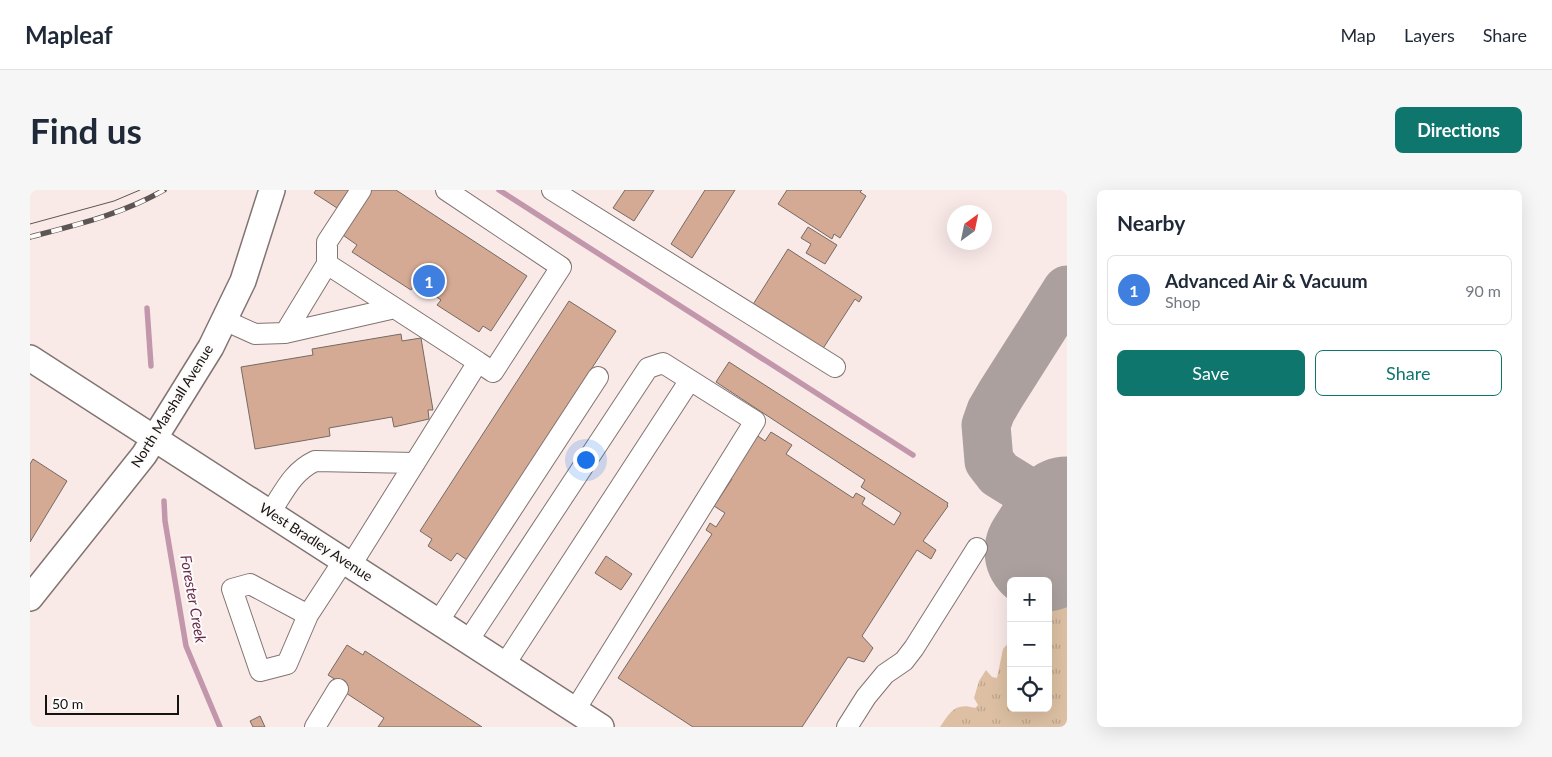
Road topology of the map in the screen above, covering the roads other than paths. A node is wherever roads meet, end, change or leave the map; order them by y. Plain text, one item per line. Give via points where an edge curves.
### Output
1 (272, 190) edge
2 (361, 190) edge
3 (446, 190) edge
4 (552, 190) edge
5 (327, 264) junction
6 (395, 308) junction
7 (224, 320) junction
8 (286, 333) junction
9 (30, 358) edge
10 (478, 362) junction
11 (835, 367) dead end
12 (598, 377) dead end
13 (690, 380) junction
14 (155, 438) junction
15 (415, 463) junction
16 (270, 513) junction
17 (977, 548) dead end
18 (347, 563) junction
19 (30, 598) edge
20 (308, 615) junction
21 (438, 622) junction
22 (468, 641) junction
23 (505, 664) junction
24 (338, 689) dead end
25 (575, 710) junction
26 (315, 727) edge
27 (601, 727) edge
28 (847, 727) edge

1 - 7 main road, North Marshall Avenue via 243,281
2 - 5 lane via 327,242
3 - 10 lane via 561,267 493,372
4 - 11 lane
5 - 6 lane
5 - 8 lane
6 - 8 lane
6 - 10 lane
7 - 8 lane via 256,334
7 - 14 main road, North Marshall Avenue
9 - 14 main road, West Bradley Avenue
10 - 15 lane
12 - 21 lane
13 - 22 lane via 663,363 648,368
13 - 23 lane
13 - 25 lane via 755,421
14 - 16 main road, West Bradley Avenue
14 - 19 main road, North Marshall Avenue
15 - 16 lane via 315,461 295,474
15 - 18 lane
16 - 18 main road, West Bradley Avenue
17 - 28 lane via 914,648 904,661 885,674
18 - 20 lane
18 - 21 main road, West Bradley Avenue
20 - 20 lane via 287,664 260,671 232,589 250,584
21 - 22 main road, West Bradley Avenue
22 - 23 main road, West Bradley Avenue
23 - 25 main road, West Bradley Avenue
24 - 26 lane
25 - 27 main road, West Bradley Avenue

